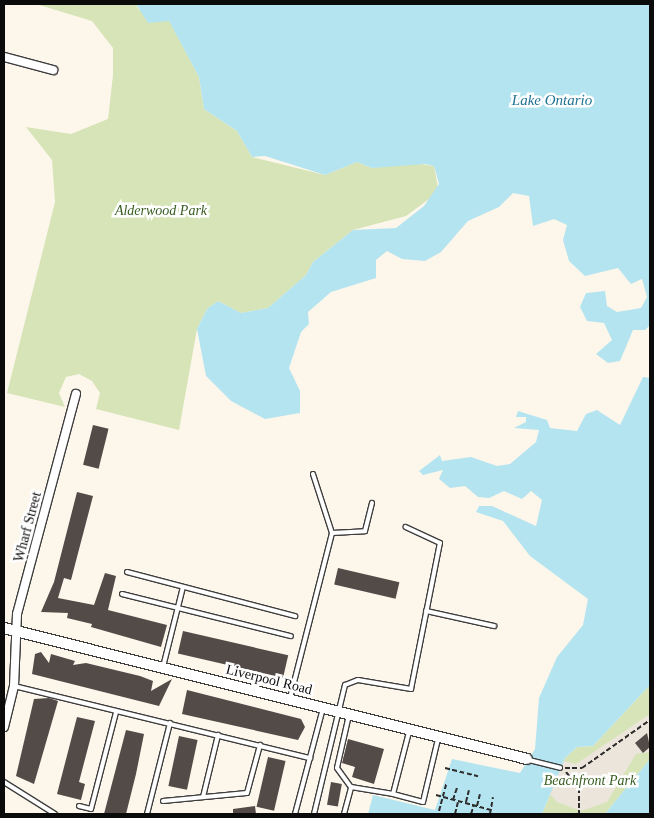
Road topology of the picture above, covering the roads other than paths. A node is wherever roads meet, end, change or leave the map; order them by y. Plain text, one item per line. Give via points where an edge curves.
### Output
1 (4, 57) edge
2 (53, 70) dead end
3 (76, 394) dead end
4 (313, 474) dead end
5 (372, 503) dead end
6 (406, 528) dead end
7 (332, 533) junction
8 (127, 572) dead end
9 (183, 587) junction
10 (122, 594) dead end
11 (178, 609) junction
12 (426, 611) junction
13 (294, 616) dead end
14 (494, 626) dead end
15 (4, 628) edge
16 (19, 632) junction
17 (291, 636) dead end
18 (164, 668) junction
19 (14, 686) junction
20 (290, 699) junction
21 (323, 708) junction
22 (338, 711) junction
23 (116, 712) junction
24 (349, 714) junction
25 (170, 723) junction
26 (4, 727) edge
27 (409, 729) junction
28 (218, 735) junction
29 (439, 737) junction
30 (260, 745) junction
31 (310, 758) junction
32 (527, 760) joint
33 (560, 768) road end
34 (4, 782) edge
35 (352, 787) junction
36 (392, 794) junction
37 (203, 797) junction
38 (163, 801) dead end
39 (79, 806) dead end
40 (49, 813) edge
41 (55, 814) edge
42 (147, 814) edge
43 (295, 814) edge
44 (314, 814) edge
45 (344, 814) edge

1 - 2 street
3 - 16 street, Wharf Street via 17,614
4 - 7 lane
5 - 7 lane via 365,531
6 - 12 lane via 440,543
7 - 20 lane
8 - 9 lane
9 - 11 lane
9 - 13 lane
10 - 11 lane
11 - 17 lane
11 - 18 lane
12 - 14 lane
12 - 22 lane via 411,689 358,680 346,685
15 - 16 street, Liverpool Road
16 - 18 street, Liverpool Road
16 - 19 street, Wharf Street
18 - 20 street, Liverpool Road
19 - 23 lane
19 - 26 street, Wharf Street
20 - 21 street, Liverpool Road
21 - 22 street, Liverpool Road
21 - 31 lane
22 - 24 street, Liverpool Road
22 - 44 lane
23 - 25 lane
23 - 39 lane via 91,809
24 - 27 street, Liverpool Road
24 - 35 lane via 337,768
25 - 28 lane
25 - 42 lane
27 - 29 street, Liverpool Road
27 - 36 lane
28 - 30 lane
28 - 37 lane
29 - 32 street, Liverpool Road
29 - 36 lane via 423,802
30 - 31 lane
30 - 37 lane via 247,793
31 - 43 lane
32 - 33 lane
34 - 40 lane
35 - 36 lane
35 - 45 lane
37 - 38 lane
40 - 41 lane

